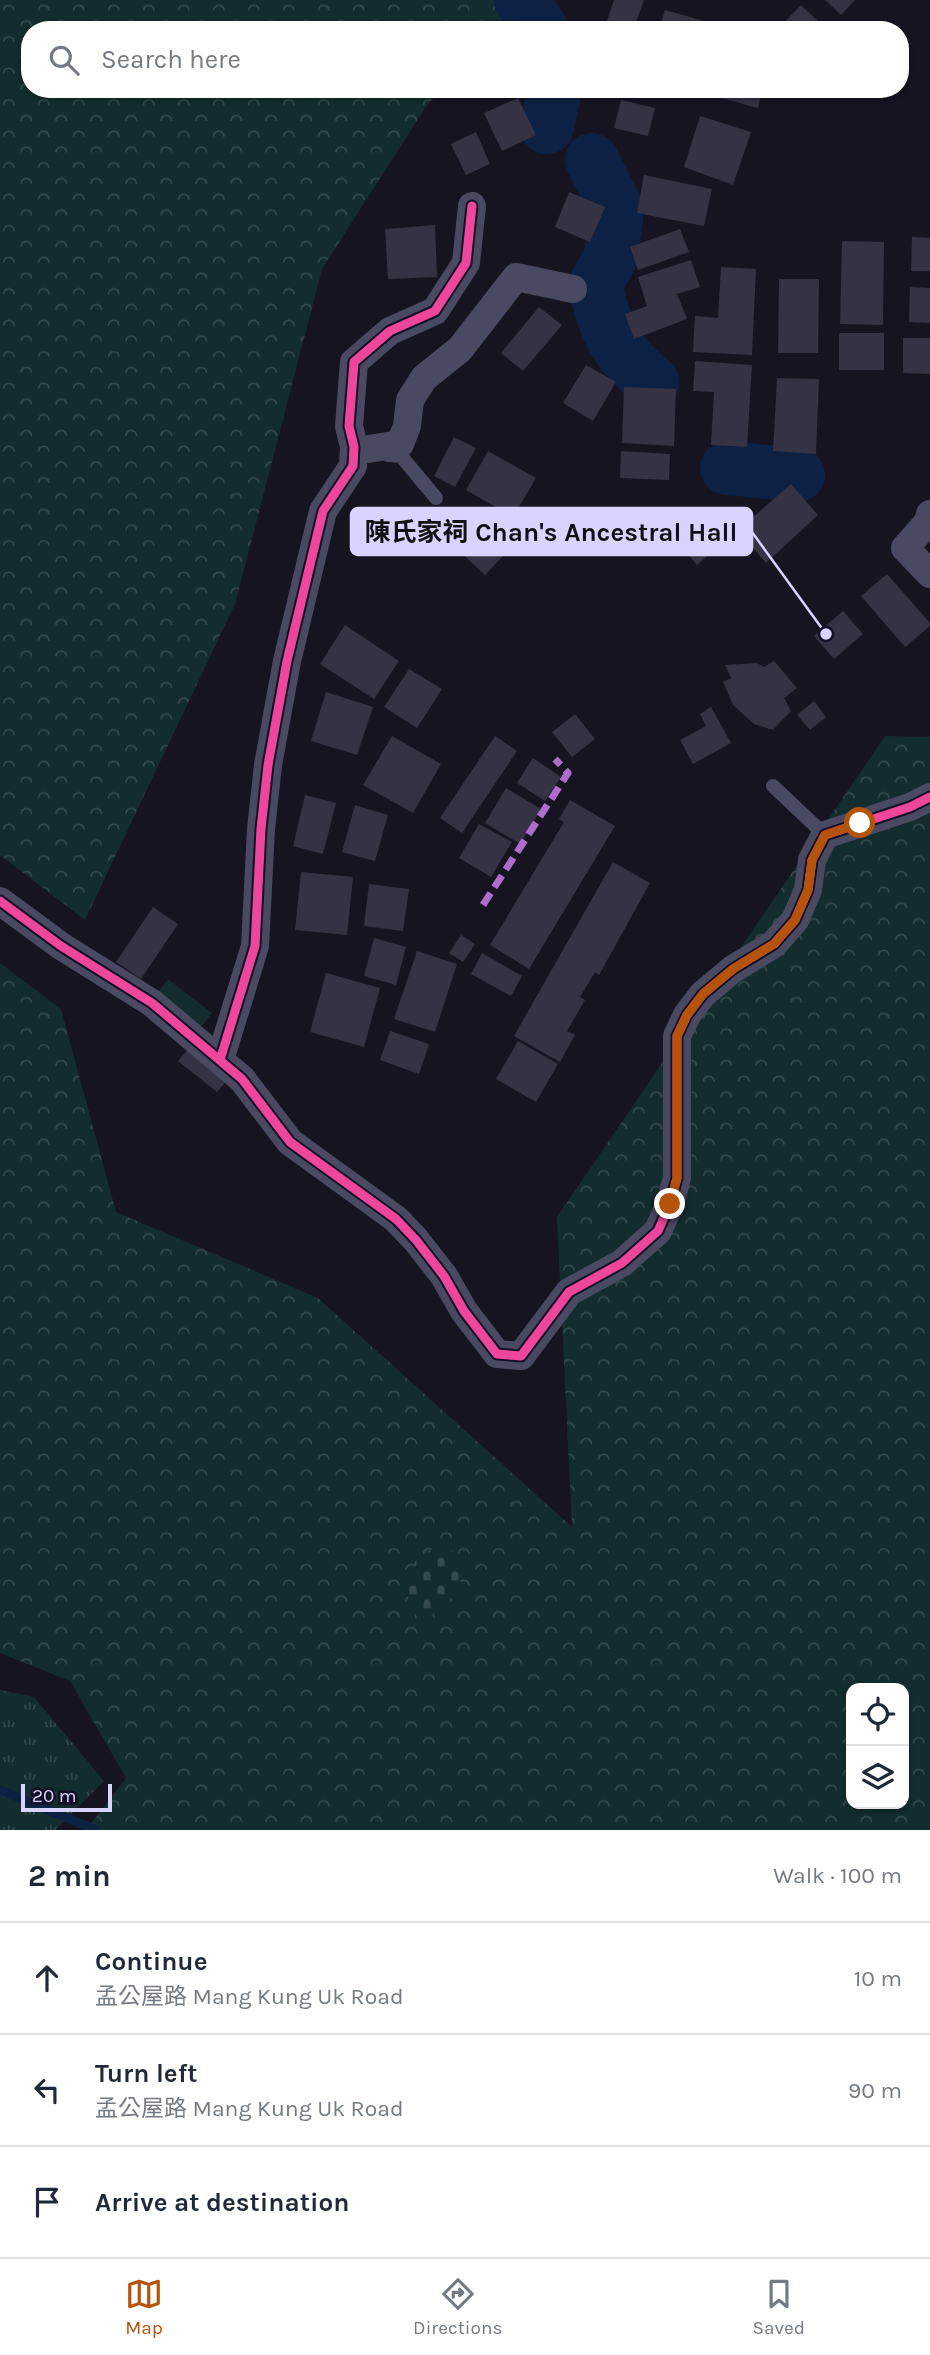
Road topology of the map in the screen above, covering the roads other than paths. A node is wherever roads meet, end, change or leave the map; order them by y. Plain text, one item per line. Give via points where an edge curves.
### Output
1 (472, 206) dead end
2 (573, 289) dead end
3 (358, 449) junction
4 (436, 498) dead end
5 (930, 513) edge
6 (930, 574) edge
7 (773, 786) dead end
8 (930, 797) edge
9 (825, 835) junction
10 (0, 901) edge
11 (220, 1060) junction

1 - 3 street via 466,263 435,311 390,331 354,362 349,426
2 - 3 street via 516,277 460,349 424,378 410,400 400,444
3 - 4 lane via 401,456
3 - 11 street via 353,466 323,511 287,661 270,749 255,946
5 - 6 street via 928,522 905,548
7 - 9 lane
8 - 9 street
9 - 11 street via 812,860 808,890 795,920 774,944 703,994 677,1036 677,1178 658,1231 622,1264 569,1292 522,1356 496,1354 414,1238 290,1142 242,1079
10 - 11 street via 152,1003

